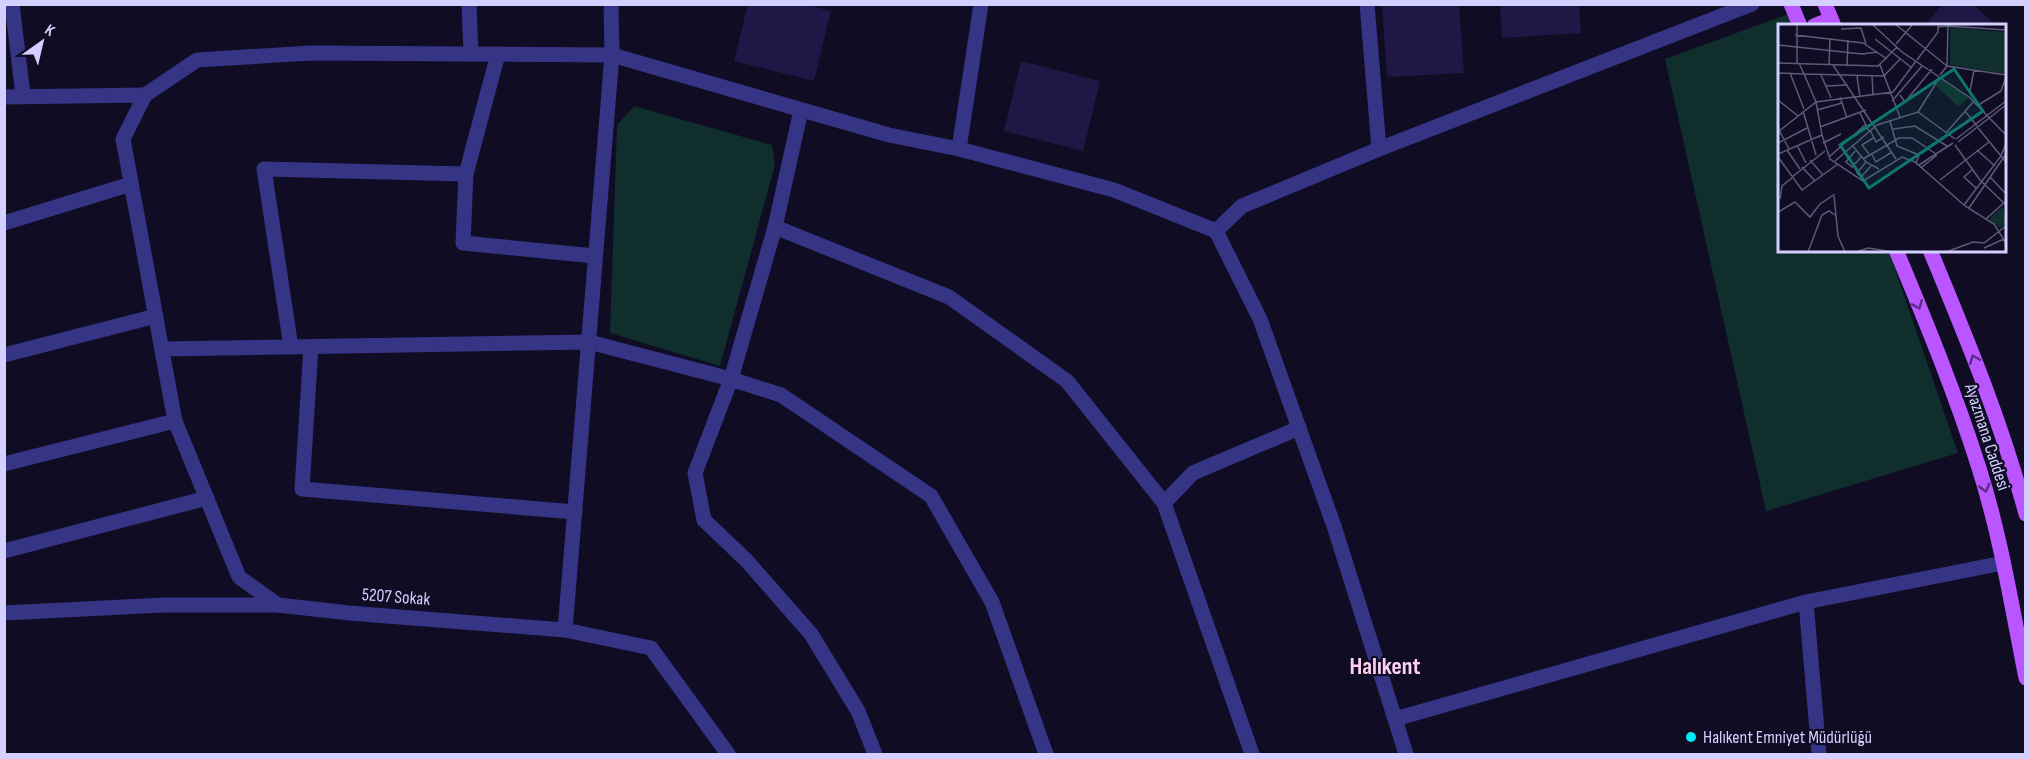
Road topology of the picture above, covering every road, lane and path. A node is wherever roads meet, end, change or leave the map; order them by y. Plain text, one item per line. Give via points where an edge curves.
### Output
1 (12, 4) edge
2 (469, 4) edge
3 (611, 4) edge
4 (981, 4) edge
5 (1367, 4) edge
6 (1752, 4) edge
7 (1791, 4) edge
8 (1825, 4) edge
9 (1833, 22) edge
10 (1799, 24) edge
11 (471, 54) junction
12 (498, 54) junction
13 (612, 55) junction
14 (145, 95) junction
15 (23, 96) junction
16 (4, 97) edge
17 (801, 110) junction
18 (959, 149) junction
19 (1379, 150) junction
20 (466, 174) junction
21 (131, 184) junction
22 (4, 223) edge
23 (776, 227) junction
24 (1216, 231) junction
25 (1897, 252) edge
26 (1931, 252) edge
27 (596, 256) junction
28 (156, 316) junction
29 (589, 342) junction
30 (291, 347) junction
31 (311, 347) junction
32 (162, 349) junction
33 (4, 355) edge
34 (731, 379) junction
35 (175, 421) junction
36 (1299, 428) junction
37 (4, 464) edge
38 (207, 498) junction
39 (1164, 503) junction
40 (575, 512) junction
41 (2025, 514) edge
42 (4, 552) edge
43 (2003, 563) junction
44 (1806, 602) junction
45 (278, 605) junction
46 (4, 613) edge
47 (565, 630) junction
48 (2025, 678) edge
49 (1395, 719) junction
50 (728, 754) edge
51 (875, 754) edge
52 (1046, 754) edge
53 (1252, 754) edge
54 (1406, 754) edge
55 (1819, 754) edge

1 - 15 street
2 - 11 street
3 - 13 street
4 - 18 street
5 - 19 street
6 - 19 street
7 - 10 main road
8 - 9 main road
11 - 12 street
11 - 14 street via 311,52 197,60
12 - 13 street
12 - 20 street
13 - 17 street
13 - 27 street
14 - 15 street
14 - 21 street via 123,140
15 - 16 street
17 - 18 street via 889,135
17 - 23 street
18 - 24 street via 1114,190
19 - 24 street via 1242,206
20 - 27 street via 462,243
20 - 30 street via 264,170
21 - 22 street
21 - 28 street
23 - 34 street
23 - 39 street via 949,297 1049,368 1067,381
24 - 36 street via 1260,319
25 -> 43 main road, Ayazmana Caddesi via 1980,470
41 -> 26 main road, Ayazmana Caddesi via 1989,396
27 - 29 street
28 - 32 street
28 - 33 street
29 - 31 street
29 - 34 street
29 - 40 street
30 - 31 street
30 - 32 street
31 - 40 street via 302,489
32 - 35 street
34 - 51 street via 696,473 704,520 746,560 811,634 858,711
34 - 52 street via 781,395 930,496 992,602
35 - 37 street
35 - 38 street
36 - 39 street via 1193,473
36 - 49 street
38 - 42 street
38 - 45 street via 239,577
39 - 53 street
40 - 47 street
43 - 44 street
43 - 48 main road, Ayazmana Caddesi
44 - 49 street
44 - 55 street
45 - 46 street, 5207 Sokak via 163,605
45 - 47 street, 5207 Sokak
47 - 50 street, 5207 Sokak via 651,648
49 - 54 street

